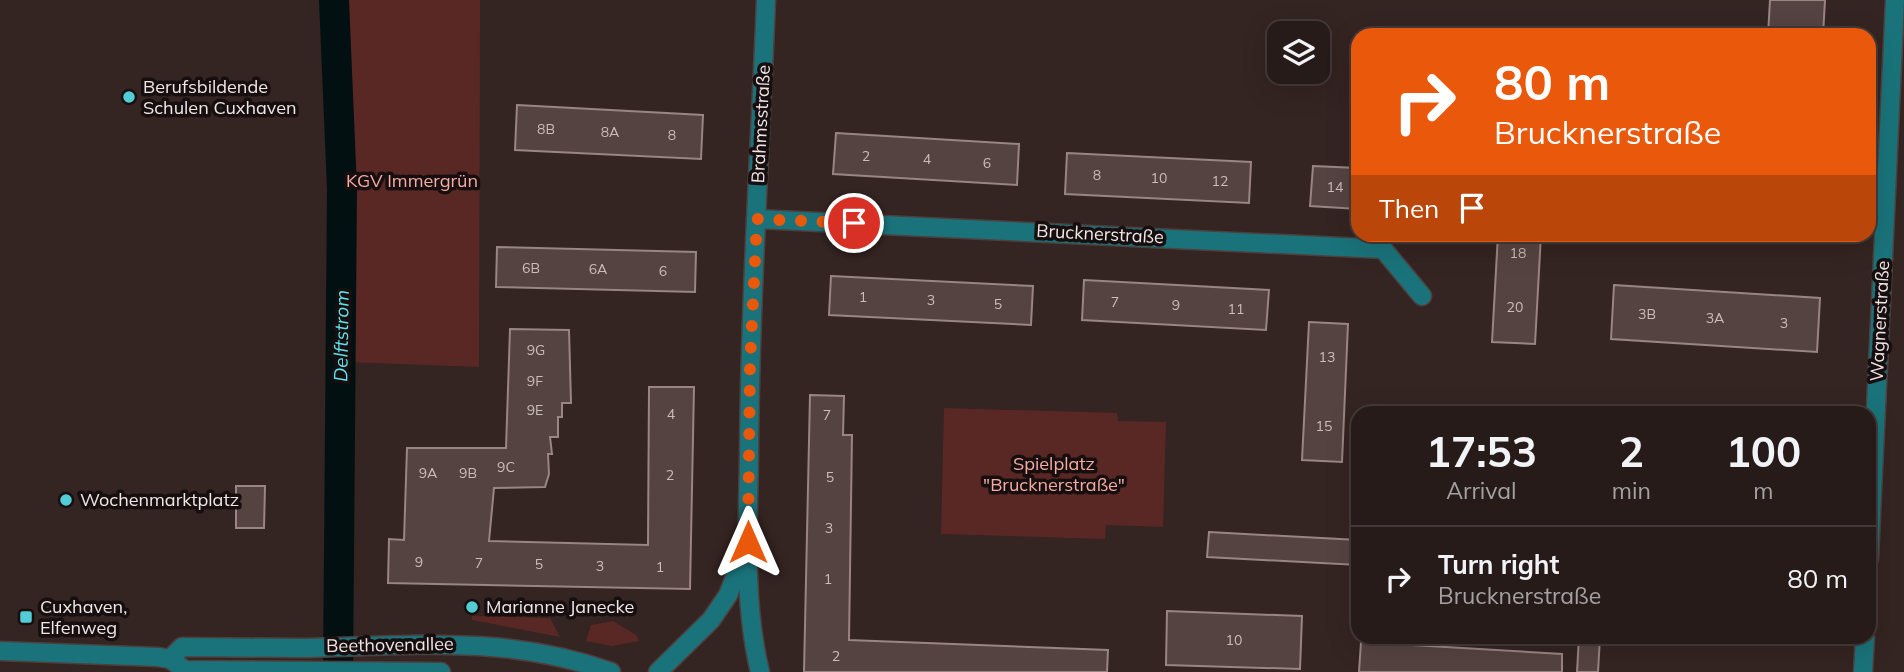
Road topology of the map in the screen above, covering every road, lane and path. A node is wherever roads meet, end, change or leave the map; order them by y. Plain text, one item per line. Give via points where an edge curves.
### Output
1 (766, 0) edge
2 (1895, 0) edge
3 (757, 219) junction
4 (1422, 296) dead end
5 (1876, 408) edge
6 (748, 542) junction
7 (1865, 644) edge
8 (0, 651) edge
9 (170, 659) junction
10 (441, 672) edge
11 (611, 672) edge
12 (658, 672) edge
13 (760, 672) edge
14 (1864, 672) edge

1 - 3 street, Brahmsstraße
2 - 5 street, Wagnerstraße
3 - 4 street, Brucknerstraße via 1383,249
3 - 6 street, Brahmsstraße
6 - 12 street, Brahmsstraße via 729,595 711,621
6 - 13 street, Brahmsstraße
7 - 14 street
8 - 9 street, Beethovenallee
9 - 10 street, Beethovenallee via 186,670
9 - 11 street, Beethovenallee via 182,647 436,642 506,647

